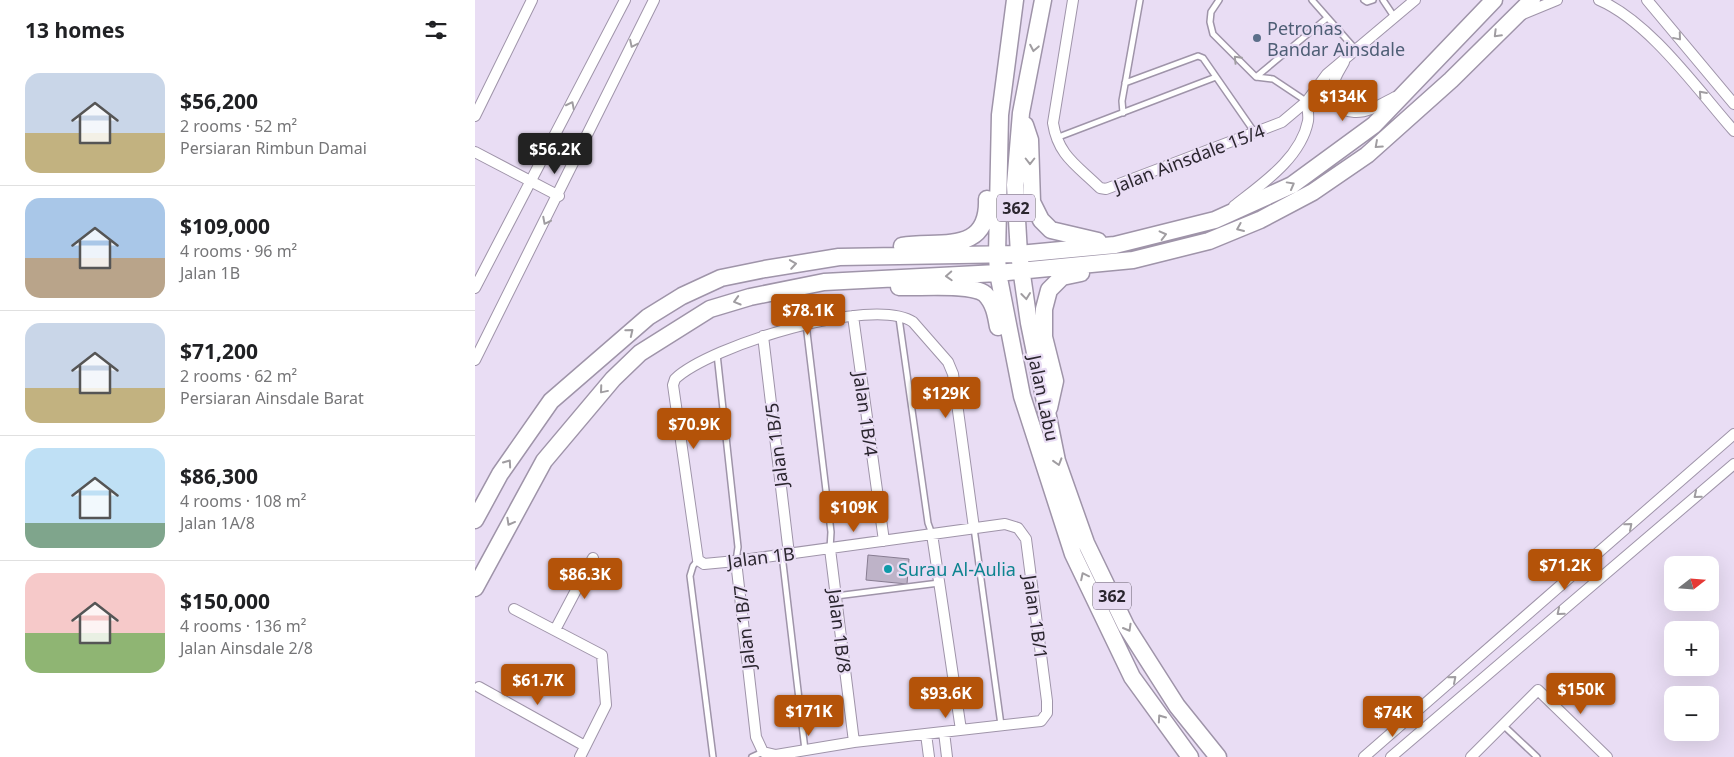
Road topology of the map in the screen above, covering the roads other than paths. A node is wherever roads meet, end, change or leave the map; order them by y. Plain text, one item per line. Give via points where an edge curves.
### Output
1 (532, 0) edge
2 (625, 0) edge
3 (654, 0) edge
4 (1015, 0) edge
5 (1043, 0) edge
6 (1073, 0) edge
7 (1140, 0) edge
8 (1219, 0) edge
9 (1313, 0) edge
10 (1364, 0) edge
11 (1373, 0) edge
12 (1383, 0) edge
13 (1415, 0) edge
14 (1494, 0) edge
15 (1532, 0) edge
16 (1557, 0) edge
17 (1599, 0) edge
18 (1647, 0) edge
19 (1327, 18) junction
20 (1395, 18) junction
21 (1513, 18) junction
22 (1356, 50) junction
23 (1346, 59) junction
24 (1256, 76) junction
25 (1216, 78) junction
26 (1125, 83) junction
27 (1413, 87) junction
28 (1307, 101) junction
29 (1734, 104) edge
30 (1021, 113) junction
31 (1123, 113) junction
32 (1000, 115) junction
33 (475, 116) edge
34 (1734, 131) edge
35 (1255, 133) junction
36 (1055, 138) junction
37 (475, 152) edge
38 (532, 180) junction
39 (559, 196) junction
40 (1215, 220) junction
41 (1115, 245) junction
42 (997, 255) junction
43 (861, 257) junction
44 (1021, 262) junction
45 (1118, 262) junction
46 (998, 273) junction
47 (860, 280) junction
48 (475, 288) edge
49 (898, 315) junction
50 (853, 316) junction
51 (806, 323) junction
52 (763, 336) junction
53 (717, 353) junction
54 (475, 360) edge
55 (1047, 415) junction
56 (1030, 423) junction
57 (1734, 434) edge
58 (1734, 464) edge
59 (475, 520) edge
60 (974, 528) junction
61 (932, 534) junction
62 (884, 541) junction
63 (830, 549) junction
64 (786, 555) junction
65 (593, 558) dead end
66 (697, 560) junction
67 (736, 561) junction
68 (939, 583) junction
69 (475, 588) edge
70 (836, 596) junction
71 (514, 608) dead end
72 (555, 630) junction
73 (479, 688) dead end
74 (1001, 725) junction
75 (1503, 725) junction
76 (961, 730) junction
77 (944, 732) junction
78 (926, 734) junction
79 (854, 742) junction
80 (585, 746) junction
81 (805, 750) junction
82 (763, 752) junction
83 (580, 757) edge
84 (713, 757) edge
85 (752, 757) edge
86 (929, 757) edge
87 (947, 757) edge
88 (1190, 757) edge
89 (1218, 757) edge
90 (1364, 757) edge
91 (1391, 757) edge
92 (1471, 757) edge
93 (1537, 757) edge
94 (1607, 757) edge

1 - 33 street
38 -> 2 street
3 -> 39 street
4 - 32 main road, Jalan Labu / 362
5 -> 30 main road, Jalan Labu / 362
6 - 36 street via 1053,123
7 - 26 lane
24 -> 8 lane via 1213,34 1211,12
9 - 19 lane
10 - 11 lane
12 - 20 lane
13 - 20 street, Jalan Ainsdale 15/4
14 - 27 main road
15 - 21 main road
16 - 21 street
34 -> 17 street via 1643,28 1617,8
18 -> 29 street
19 - 22 lane
19 - 24 lane
20 - 22 street, Jalan Ainsdale 15/4
21 -> 45 main road via 1451,80 1367,155 1313,192 1260,220 1209,241
22 - 23 street, Jalan Ainsdale 15/4
23 - 27 street via 1334,82 1335,97 1343,108 1353,112 1376,107
23 - 28 street, Jalan Ainsdale 15/4 via 1327,74
24 - 28 lane via 1273,78
25 - 26 lane via 1203,58 1193,57
25 - 31 lane
25 - 35 lane
26 - 31 lane
40 -> 27 main road via 1292,185 1374,125
28 - 35 street, Jalan Ainsdale 15/4 via 1282,122
28 - 40 street via 1308,120 1292,152 1265,182
30 -> 41 main road via 1029,140 1032,202 1041,220 1051,230
30 - 44 main road, Jalan Labu / 362 via 1015,185
31 - 36 lane
32 - 42 main road, Jalan Labu / 362
32 - 43 main road via 990,139 986,192 988,216 981,230 957,243 886,248
35 - 36 street, Jalan Ainsdale 15/4 via 1106,189 1100,188 1062,152
37 - 38 street
38 - 39 street
38 - 48 street
39 -> 54 street
41 -> 40 main road
41 - 44 main road
42 - 43 main road
42 - 44 main road
42 - 46 main road, Jalan Labu / 362
59 -> 43 main road via 500,474 551,401 648,317 682,296 721,278
44 - 45 main road
44 - 46 main road
44 -> 55 main road, Jalan Labu / 362
45 - 55 main road via 1062,277 1049,290 1044,309 1044,337 1055,381
46 -> 47 main road
46 - 56 main road, Jalan Labu / 362
47 - 56 main road via 919,288 974,288 985,294 994,308 1016,398
47 -> 69 main road via 824,282 710,309 640,353 613,379 544,461
49 - 50 street
49 - 60 street via 913,322 948,362 953,374
49 - 61 lane
50 - 51 street
50 - 62 street, Jalan 1B/4
51 - 52 street
51 - 63 lane via 831,532
52 - 53 street
52 - 64 street, Jalan 1B/5
53 - 66 street via 679,375 673,385
53 - 67 lane via 738,547
55 -> 89 main road, Jalan Labu / 362 via 1057,461 1086,543 1126,626 1177,706
88 -> 56 main road, Jalan Labu / 362 via 1133,677 1073,554
90 -> 57 street
58 -> 91 street
60 - 61 street, Jalan 1B
60 - 74 lane
60 - 74 street, Jalan 1B/1 via 1005,524 1018,528 1026,539 1047,713 1041,721
61 - 62 street, Jalan 1B
61 - 68 street
62 - 63 street, Jalan 1B
63 - 64 street, Jalan 1B
63 - 70 street, Jalan 1B/8
64 - 67 street, Jalan 1B
64 - 81 lane
65 - 72 street
66 - 67 street, Jalan 1B via 704,564
66 - 84 lane via 690,576
67 - 82 street, Jalan 1B/7 via 756,737
68 - 70 lane
68 - 76 street
70 - 79 street, Jalan 1B/8
71 - 72 street
72 - 80 street via 602,655 606,705
73 - 80 street
74 - 76 street
75 - 92 street
75 - 93 lane
75 - 94 street via 1538,690
76 - 77 street
77 - 78 street
77 - 87 street
78 - 79 street
78 - 86 street
79 - 81 street
80 - 83 street
81 - 82 street via 776,755
82 - 85 lane

